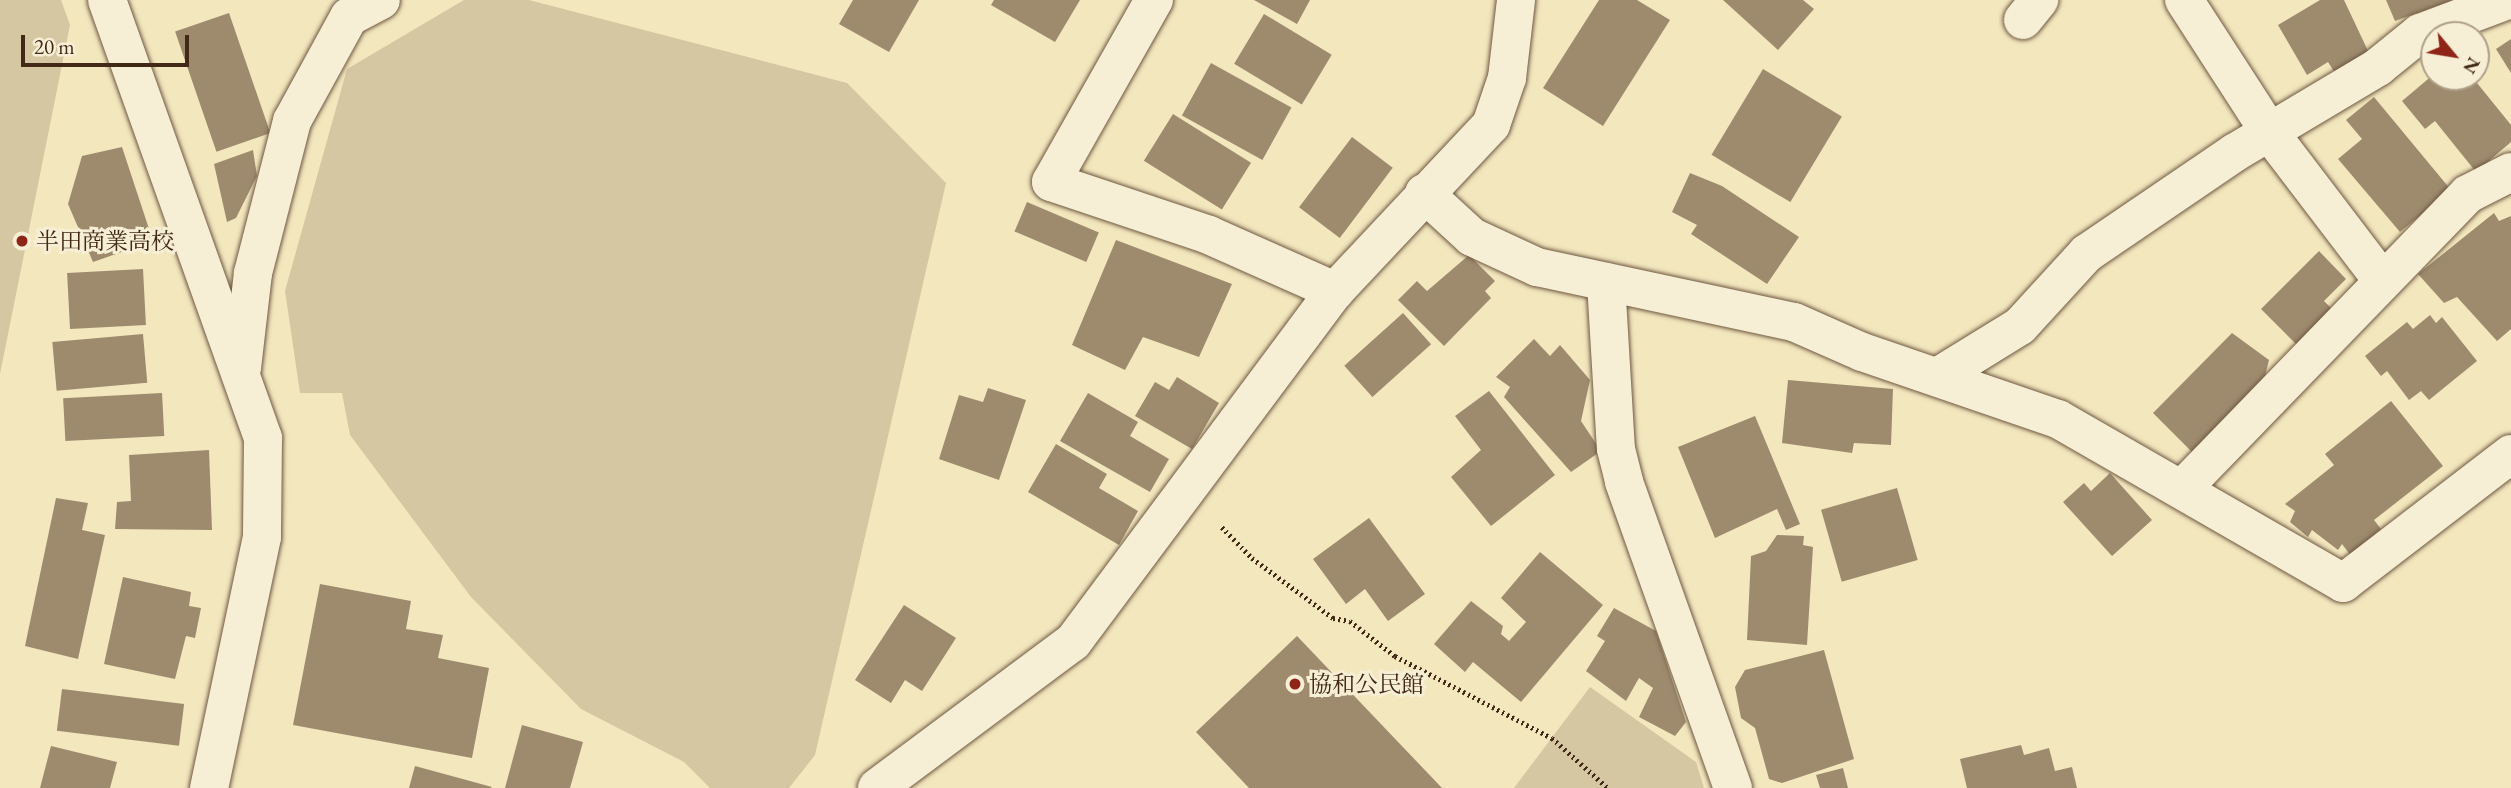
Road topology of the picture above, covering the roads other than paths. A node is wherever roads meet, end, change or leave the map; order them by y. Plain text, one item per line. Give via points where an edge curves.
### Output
1 (107, 0) edge
2 (381, 0) edge
3 (1154, 0) edge
4 (1516, 0) edge
5 (2184, 0) edge
6 (2508, 0) edge
7 (2270, 133) junction
8 (2511, 172) edge
9 (1424, 193) junction
10 (2382, 280) junction
11 (1606, 282) junction
12 (1335, 292) junction
13 (242, 374) junction
14 (1940, 376) junction
15 (2511, 454) edge
16 (2183, 488) junction
17 (209, 788) edge
18 (877, 788) edge
19 (1733, 788) edge

1 - 13 street
2 - 13 street via 349,17 292,121 253,273
3 - 12 street via 1051,182 1209,235
4 - 9 street via 1507,78 1491,125
5 - 7 street
6 - 7 street via 2420,33 2378,67
7 - 10 street
7 - 14 street via 2087,253 2020,326
8 - 10 street via 2468,194
9 - 11 street via 1472,237 1537,267
9 - 12 street
10 - 16 street
11 - 14 street via 1794,322 1862,352
11 - 19 street via 1616,449 1624,482
12 - 18 street via 1073,642
13 - 17 street via 263,438 262,537
14 - 16 street via 2058,419
15 - 16 street via 2343,583

